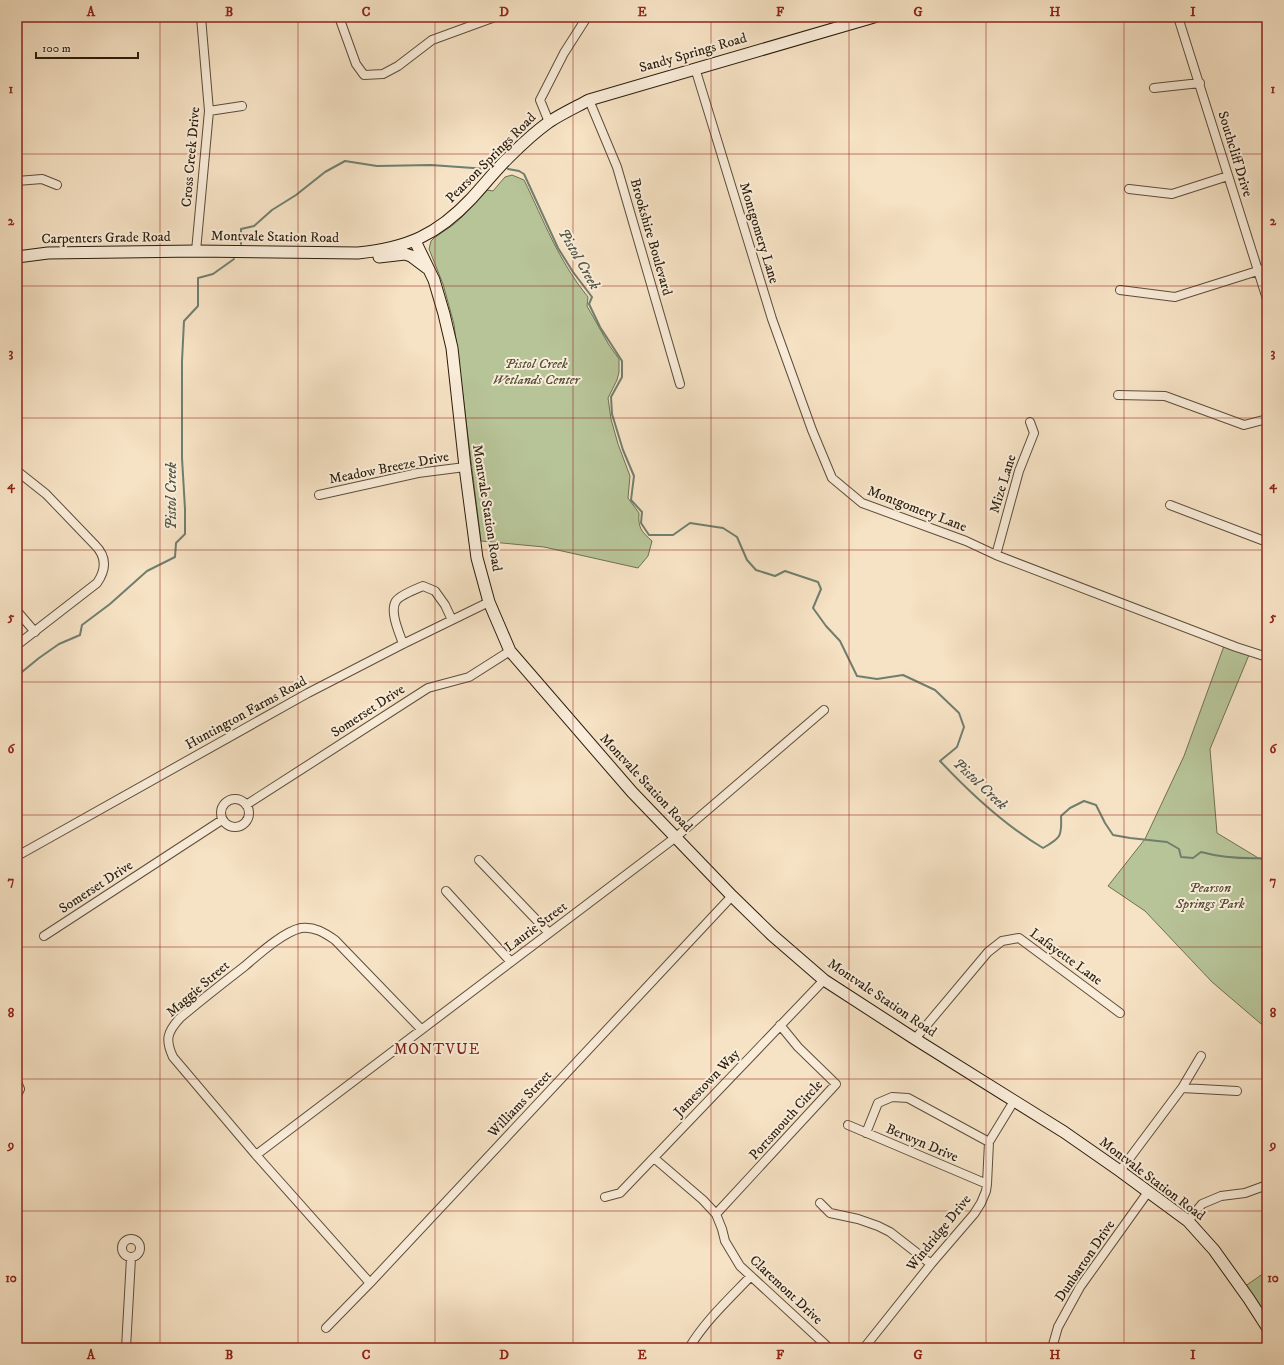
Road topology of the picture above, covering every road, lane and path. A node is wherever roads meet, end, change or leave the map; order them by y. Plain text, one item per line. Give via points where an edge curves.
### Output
1 (201, 17) edge
2 (339, 17) edge
3 (495, 17) edge
4 (587, 17) edge
5 (874, 17) edge
6 (1178, 17) edge
7 (695, 68) junction
8 (1200, 83) junction
9 (1154, 88) dead end
10 (589, 100) junction
11 (242, 106) dead end
12 (209, 111) junction
13 (549, 122) junction
14 (1228, 176) junction
15 (17, 181) edge
16 (57, 184) dead end
17 (1129, 189) dead end
18 (415, 241) junction
19 (196, 251) junction
20 (358, 253) junction
21 (17, 257) edge
22 (1267, 268) edge
23 (429, 269) junction
24 (1258, 271) junction
25 (1120, 290) dead end
26 (1267, 299) edge
27 (680, 384) dead end
28 (1118, 395) dead end
29 (1267, 419) edge
30 (1030, 422) dead end
31 (465, 467) junction
32 (17, 471) edge
33 (319, 495) dead end
34 (1170, 505) dead end
35 (1267, 542) edge
36 (996, 555) junction
37 (489, 602) junction
38 (17, 611) edge
39 (452, 620) junction
40 (35, 632) junction
41 (403, 644) junction
42 (17, 645) edge
43 (510, 651) junction
44 (1267, 657) edge
45 (824, 710) dead end
46 (246, 805) junction
47 (222, 820) junction
48 (676, 837) junction
49 (19, 855) dead end
50 (479, 860) dead end
51 (446, 891) dead end
52 (732, 896) junction
53 (549, 933) junction
54 (44, 936) dead end
55 (511, 962) junction
56 (824, 980) junction
57 (1120, 1013) dead end
58 (780, 1026) junction
59 (421, 1030) junction
60 (915, 1039) junction
61 (1201, 1056) dead end
62 (17, 1082) edge
63 (1182, 1088) junction
64 (1237, 1091) dead end
65 (17, 1095) edge
66 (1014, 1101) junction
67 (848, 1125) dead end
68 (866, 1133) junction
69 (989, 1142) junction
70 (256, 1154) junction
71 (654, 1158) junction
72 (1120, 1171) junction
73 (987, 1184) junction
74 (1267, 1185) edge
75 (1148, 1192) junction
76 (605, 1197) dead end
77 (820, 1203) dead end
78 (716, 1214) junction
79 (1188, 1221) junction
80 (131, 1258) dead end
81 (930, 1264) junction
82 (751, 1276) junction
83 (370, 1283) junction
84 (1267, 1327) edge
85 (326, 1328) dead end
86 (126, 1348) edge
87 (689, 1348) edge
88 (829, 1348) edge
89 (864, 1348) edge
90 (1052, 1348) edge

1 - 12 street, Cross Creek Drive
2 - 3 street via 356,64 364,75 383,74 432,40
4 - 13 street, Pearson Springs Road via 564,53 540,100
5 - 7 street, Sandy Springs Road
6 - 8 street, Southcliff Drive
7 - 10 street, Sandy Springs Road
7 - 36 street, Montgomery Lane via 772,318 832,478 862,503 966,541
8 - 9 street
8 - 14 street, Southcliff Drive
10 - 13 street, Sandy Springs Road
10 - 27 street, Brookshire Boulevard via 617,167
11 - 12 street
12 - 19 street, Cross Creek Drive
13 - 18 street, Pearson Springs Road via 508,158 455,215
14 - 17 street via 1172,194
14 - 24 street, Southcliff Drive
15 - 16 street via 42,179
18 - 20 street, Montvale Station Road
18 - 23 street, Montvale Station Road
19 - 20 street, Montvale Station Road
19 - 21 street, Carpenters Grade Road via 48,253
20 - 23 street via 380,257 405,254
22 - 24 street
23 - 31 street, Montvale Station Road via 452,348
24 - 25 street via 1175,297
24 - 26 street, Southcliff Drive
28 - 29 street via 1165,396 1244,425
30 - 36 street, Mize Lane via 1034,433 1019,470
31 - 33 street, Meadow Breeze Drive via 418,473
31 - 37 street, Montvale Station Road via 477,558
32 - 40 street via 46,494 102,551 104,561 103,575 97,583
34 - 35 street
36 - 44 street, Montgomery Lane
37 - 39 street, Huntington Farms Road
37 - 43 street, Montvale Station Road
38 - 40 street
39 - 41 street, Huntington Farms Road
39 - 41 street via 435,591 423,586 406,594 396,602 393,611
40 - 42 street
41 - 49 street, Huntington Farms Road via 302,697
43 - 46 street, Somerset Drive via 469,677 428,688
43 - 48 street, Montvale Station Road via 632,792
45 - 48 street, Laurie Street
46 - 47 street via 241,800 227,801 220,813
46 - 47 street via 249,812 247,820 242,825 235,827
47 - 54 street, Somerset Drive
48 - 52 street, Montvale Station Road
48 - 53 street, Laurie Street
50 - 53 street
51 - 55 street
52 - 56 street, Montvale Station Road
52 - 83 street, Williams Street
53 - 55 street, Laurie Street
55 - 59 street, Laurie Street
56 - 58 street, Jamestown Way
56 - 60 street, Montvale Station Road
57 - 60 street, Lafayette Lane via 1019,938 1002,941 988,952
58 - 71 street, Jamestown Way
58 - 78 street, Portsmouth Circle via 836,1084
59 - 70 street, Laurie Street
59 - 70 street, Maggie Street via 335,940 322,931 302,928 272,944 180,1018 168,1037 168,1047 173,1057
60 - 66 street, Montvale Station Road
61 - 63 street
62 - 65 street via 20,1089
63 - 64 street
63 - 72 street
66 - 69 street, Windridge Drive
66 - 72 street, Montvale Station Road
67 - 68 street, Berwyn Drive
68 - 69 street via 878,1103 892,1097 908,1098
68 - 73 street, Berwyn Drive
69 - 73 street, Windridge Drive
70 - 83 street, Maggie Street
71 - 76 street, Jamestown Way via 620,1193
71 - 78 street, Claremont Drive
72 - 75 street, Montvale Station Road
73 - 81 street, Windridge Drive via 981,1203 974,1214
74 - 79 street via 1245,1193 1221,1196 1202,1204
75 - 79 street, Montvale Station Road
75 - 90 street, Dunbarton Drive via 1080,1287 1058,1327
77 - 81 street via 830,1213 858,1219 890,1232
78 - 82 street, Claremont Drive via 733,1256
79 - 84 street, Montvale Station Road via 1214,1250
80 - 86 street
81 - 89 street, Windridge Drive
82 - 87 street via 715,1313
82 - 88 street, Claremont Drive
83 - 85 street, Williams Street

